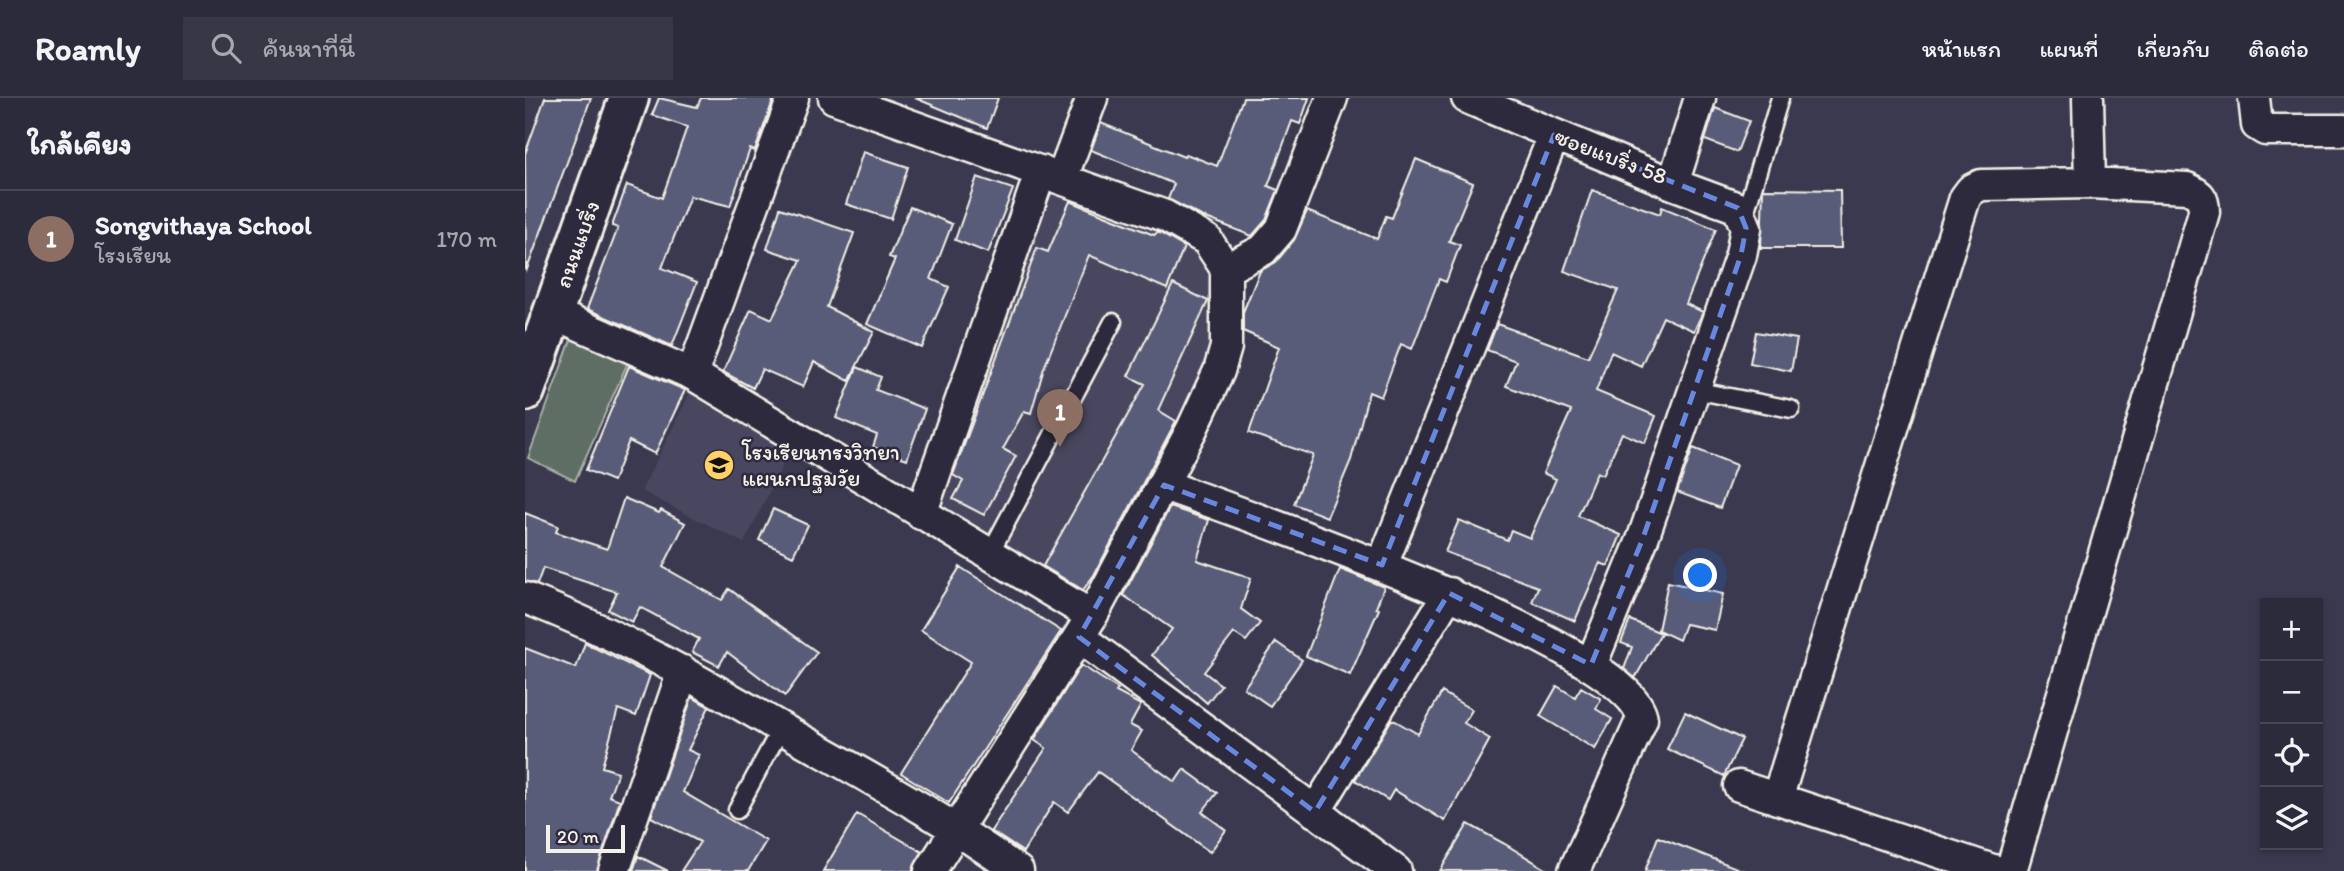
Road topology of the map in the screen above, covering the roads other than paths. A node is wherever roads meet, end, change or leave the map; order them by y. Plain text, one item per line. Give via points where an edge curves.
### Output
1 (629, 98) edge
2 (793, 98) edge
3 (834, 98) edge
4 (1092, 98) edge
5 (1332, 98) edge
6 (1467, 98) edge
7 (1700, 98) edge
8 (1780, 98) edge
9 (2088, 98) edge
10 (2254, 98) edge
11 (2344, 130) edge
12 (1555, 135) junction
13 (1051, 175) junction
14 (2090, 183) junction
15 (1673, 184) junction
16 (1744, 217) junction
17 (1226, 269) junction
18 (1113, 321) dead end
19 (541, 324) edge
20 (692, 374) junction
21 (1694, 390) junction
22 (525, 391) edge
23 (1791, 409) dead end
24 (1164, 485) junction
25 (921, 514) junction
26 (989, 555) junction
27 (1383, 565) junction
28 (1449, 593) junction
29 (525, 598) edge
30 (1085, 626) junction
31 (1591, 665) junction
32 (683, 671) junction
33 (781, 728) junction
34 (1739, 786) dead end
35 (1777, 799) junction
36 (737, 810) dead end
37 (1315, 812) junction
38 (957, 828) junction
39 (1005, 867) edge
40 (614, 871) edge
41 (930, 871) edge
42 (1396, 871) edge
43 (1574, 871) edge
44 (1996, 871) edge
45 (2011, 871) edge

1 - 19 main road, ถนนแบริ่ง
2 - 20 street
3 - 13 street
4 - 13 street
5 - 17 street via 1281,229 1263,250
6 - 12 street, ซอยแบริ่ง 58
7 - 15 street, ซอยแบริ่ง 58
8 - 16 lane
9 - 14 street
10 - 11 street via 2257,125 2265,130
12 - 15 street, ซอยแบริ่ง 58
12 - 27 street
13 - 17 street via 1190,228 1207,240
13 - 25 street
14 - 35 street via 1981,185 1965,198
14 - 45 street via 2187,188 2204,201 2204,212
15 - 16 street via 1738,208
16 - 21 street via 1741,255
17 - 24 street via 1228,328 1219,372
18 - 26 lane
19 - 20 street
19 - 22 main road, ถนนแบริ่ง
20 - 25 street
21 - 23 lane
21 - 31 street via 1643,538
24 - 27 street
24 - 30 street
25 - 26 street
26 - 30 street
27 - 28 street
28 - 31 street
28 - 37 street
29 - 32 street via 621,638
30 - 37 street
30 - 38 street
31 - 43 street via 1630,695 1639,705 1642,719
32 - 33 street
32 - 40 street
33 - 36 lane
33 - 38 street
34 - 35 street
35 - 44 street
37 - 42 street
38 - 39 street
38 - 41 street

